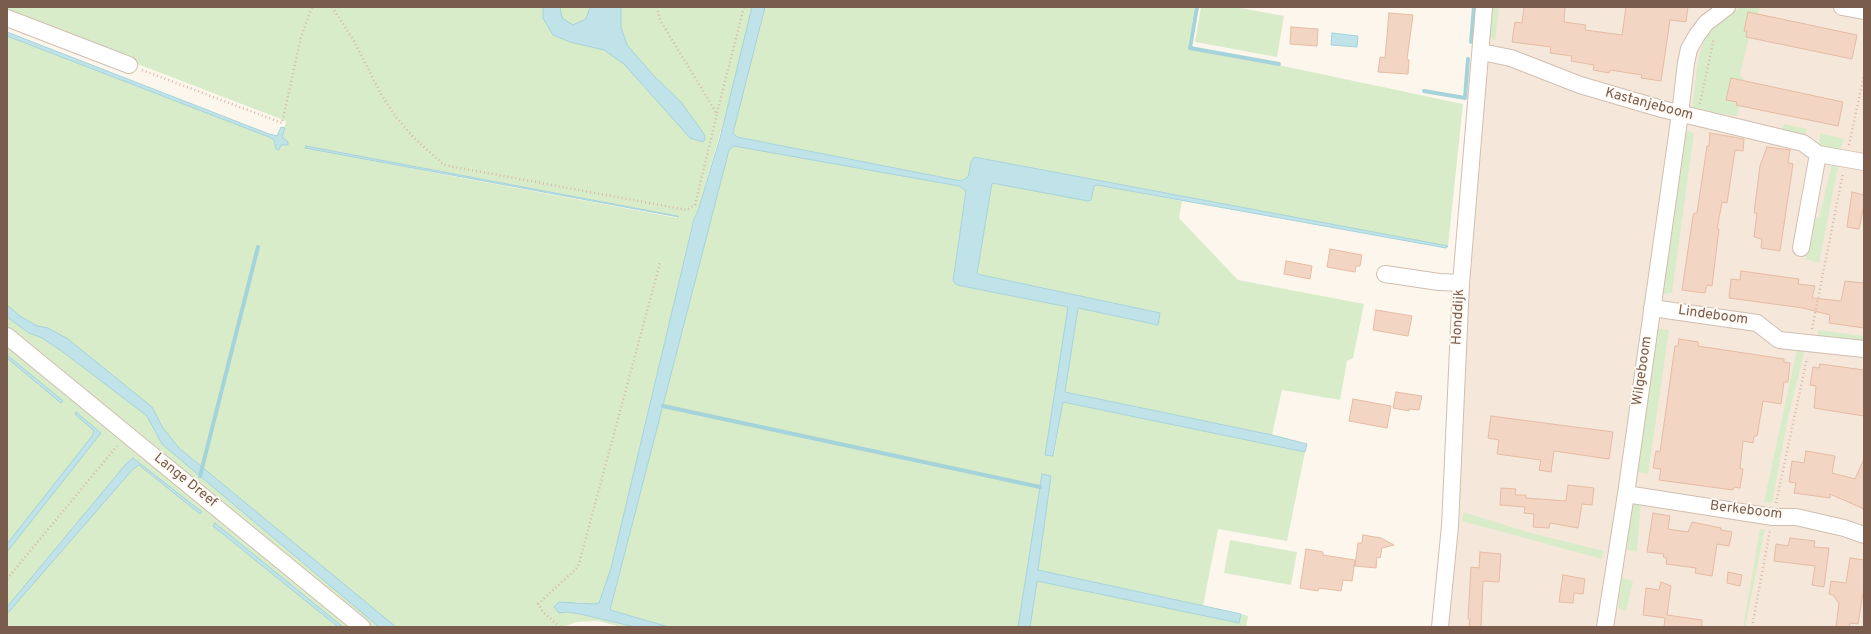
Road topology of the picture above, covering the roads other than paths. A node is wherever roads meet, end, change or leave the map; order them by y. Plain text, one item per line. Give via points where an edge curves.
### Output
1 (1484, 7) edge
2 (1727, 7) edge
3 (1842, 7) edge
4 (1864, 11) edge
5 (7, 18) edge
6 (1481, 52) junction
7 (129, 65) road end
8 (1680, 114) junction
9 (1818, 154) junction
10 (1864, 162) edge
11 (1801, 248) dead end
12 (1385, 274) dead end
13 (1461, 283) junction
14 (1652, 308) junction
15 (7, 336) edge
16 (1864, 349) edge
17 (1626, 494) junction
18 (1864, 536) edge
19 (362, 627) edge
20 (1440, 627) edge
21 (1605, 627) edge

1 - 6 street, Honddijk
2 - 8 street, Wilgeboom via 1706,23 1689,49
3 - 4 street
5 - 7 street
6 - 8 street, Kastanjeboom via 1511,58 1580,85
6 - 13 street, Honddijk
8 - 9 street, Kastanjeboom via 1803,143
8 - 14 street, Wilgeboom
9 - 10 street, Kastanjeboom
9 - 11 street
12 - 13 street
13 - 20 street, Honddijk via 1450,526
14 - 16 street, Lindeboom via 1757,323 1779,340
14 - 17 street, Wilgeboom
15 - 19 street, Lange Dreef
17 - 18 street, Berkeboom via 1773,517 1796,517 1844,528
17 - 21 street, Wilgeboom

